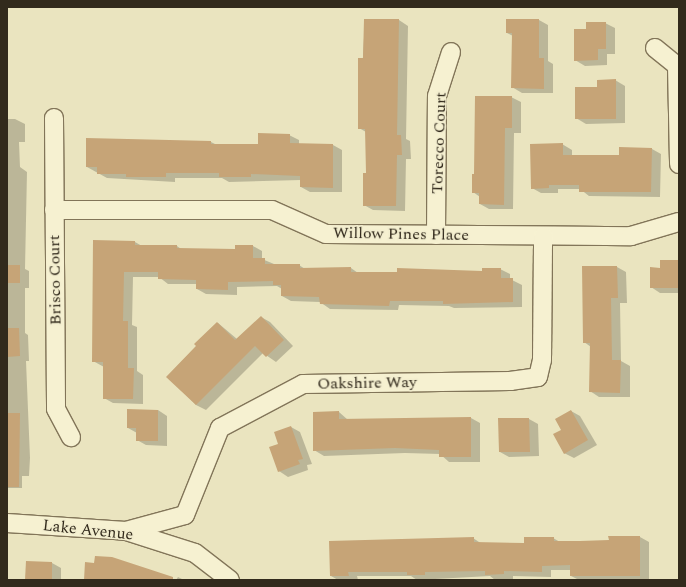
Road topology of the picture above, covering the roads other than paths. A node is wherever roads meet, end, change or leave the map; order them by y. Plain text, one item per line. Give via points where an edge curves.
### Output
1 (655, 48) dead end
2 (451, 52) dead end
3 (54, 118) dead end
4 (679, 164) edge
5 (54, 210) junction
6 (679, 222) edge
7 (436, 235) junction
8 (543, 236) junction
9 (71, 437) dead end
10 (7, 523) edge
11 (126, 531) junction
12 (230, 580) edge

1 - 4 street via 677,66
2 - 7 street, Torecco Court via 437,96
3 - 5 street, Brisco Court
5 - 7 street, Willow Pines Place via 272,210 326,234
5 - 9 street, Brisco Court via 56,409
6 - 8 street, Willow Pines Place via 631,236
7 - 8 street, Willow Pines Place
8 - 11 street, Oakshire Way via 542,360 538,377 510,381 303,384 220,428 185,515
10 - 11 street, Lake Avenue
11 - 12 street, Lake Avenue via 195,553

